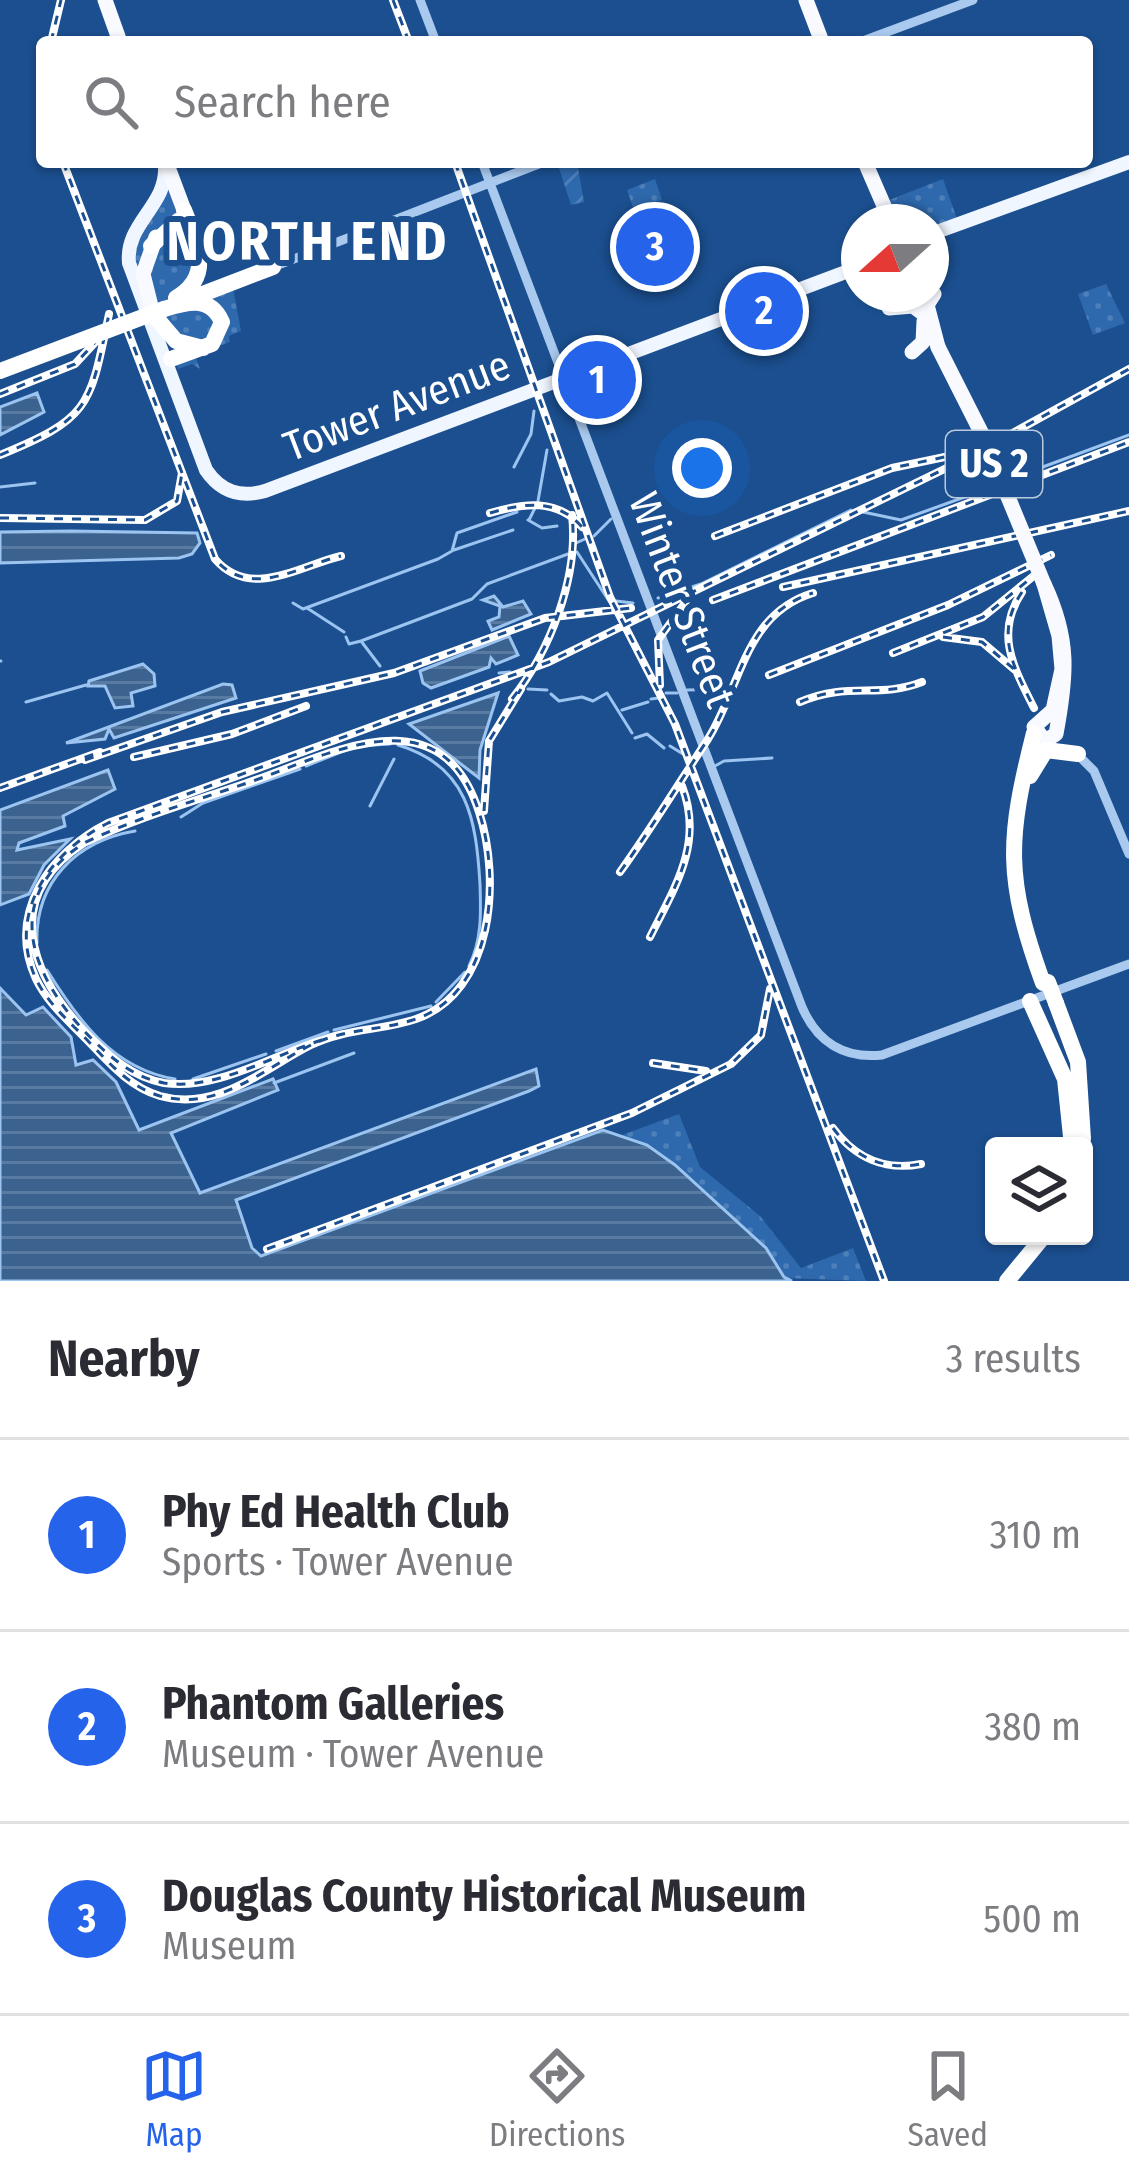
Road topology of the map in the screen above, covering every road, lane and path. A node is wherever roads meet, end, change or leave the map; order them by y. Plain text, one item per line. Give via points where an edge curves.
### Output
1 (105, 0) edge
2 (115, 0) edge
3 (420, 0) edge
4 (806, 0) edge
5 (973, 0) edge
6 (120, 36) edge
7 (122, 36) edge
8 (434, 36) edge
9 (820, 36) edge
10 (876, 36) edge
11 (1129, 162) edge
12 (166, 168) edge
13 (169, 168) edge
14 (484, 168) edge
15 (528, 168) edge
16 (870, 168) edge
17 (489, 183) junction
18 (884, 204) edge
19 (184, 210) junction
20 (949, 230) edge
21 (151, 246) junction
22 (198, 248) junction
23 (273, 265) joint
24 (136, 266) junction
25 (841, 270) edge
26 (841, 274) edge
27 (160, 309) junction
28 (927, 314) edge
29 (204, 348) junction
30 (912, 352) dead end
31 (171, 359) junction
32 (0, 369) edge
33 (563, 376) junction
34 (227, 488) junction
35 (1044, 584) junction
36 (1047, 732) junction
37 (1078, 754) junction
38 (1024, 788) junction
39 (1129, 852) edge
40 (1129, 964) edge
41 (1046, 982) junction
42 (1030, 1001) junction
43 (1075, 1137) edge
44 (1078, 1137) edge
45 (1040, 1245) edge
46 (1012, 1281) edge

1 - 6 highway
2 - 7 highway
3 - 8 street
4 - 9 highway
5 - 10 street
11 - 20 main road
12 - 24 main road via 164,187 131,236
13 - 19 highway
14 - 17 street, Winter Street
15 - 17 street
16 - 18 highway
17 - 23 street
17 - 33 street, Winter Street
19 - 21 highway
19 - 22 highway
21 - 22 highway via 184,220
21 - 24 highway
22 - 27 highway via 196,279
23 - 27 highway
24 - 27 highway
24 - 34 main road via 206,468
25 - 33 main road, Tower Avenue
26 - 33 main road, Tower Avenue
27 - 29 highway via 176,340
27 - 29 highway via 191,302 214,308 221,332
27 - 31 main road
27 - 32 highway, bridge
28 - 30 highway via 923,342
28 - 35 highway, US 2, bridge
29 - 31 highway
31 - 34 main road
33 - 34 main road, Tower Avenue via 263,488
33 - 42 street, Winter Street via 816,1033 859,1056 888,1054
35 - 36 highway, US 2 via 1062,662
35 - 36 highway, US 2 via 1064,634 1067,673
36 - 37 street
36 - 38 highway, US 2
36 - 39 street via 1096,764
36 - 41 highway, US 2 via 1014,808 1011,856 1017,902
37 - 38 highway via 1046,750
37 - 39 street via 1094,771
38 - 41 highway, US 2 via 1018,878
40 - 42 street
41 - 44 highway, US 2, bridge via 1081,1076
42 - 43 highway via 1065,1079
45 - 46 highway

